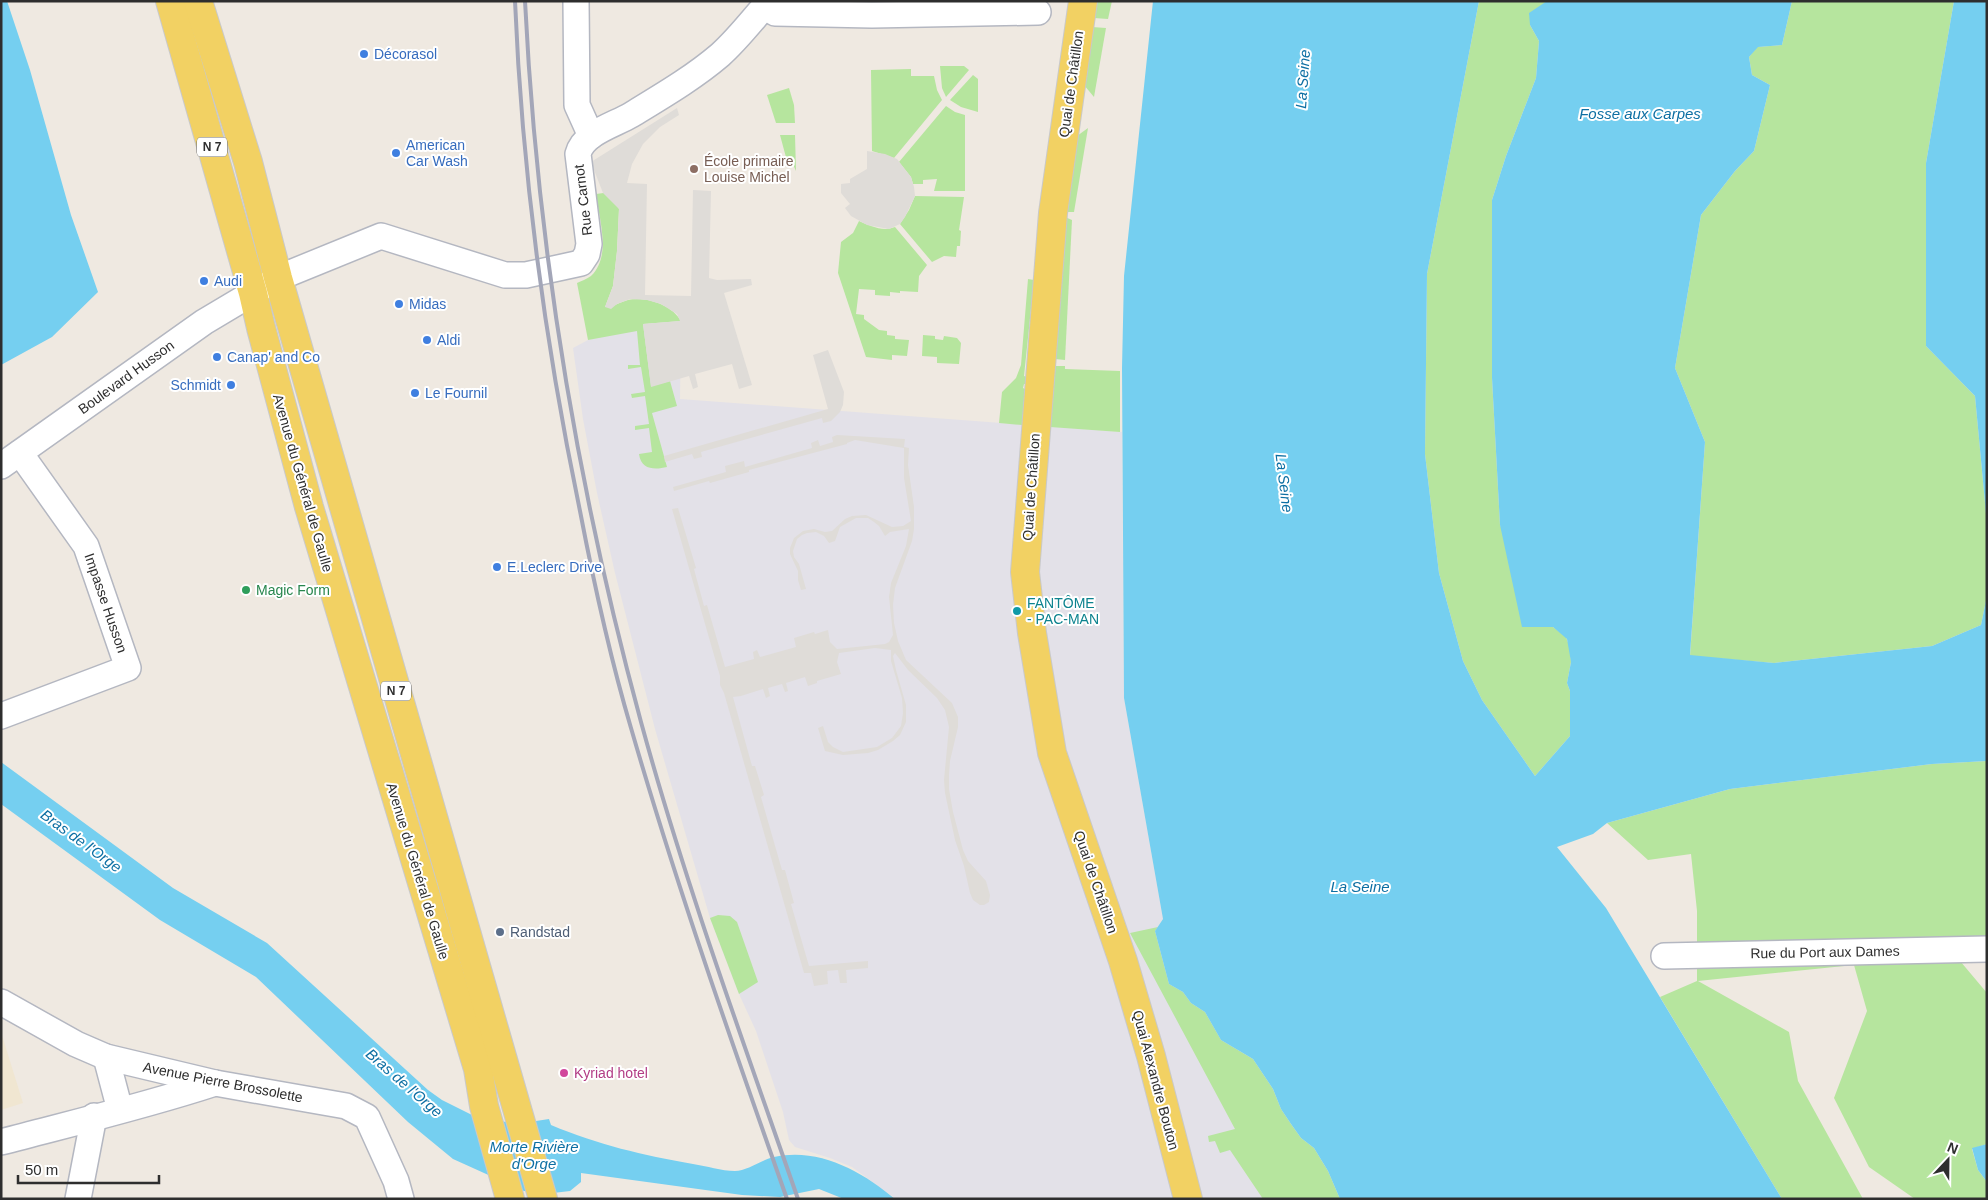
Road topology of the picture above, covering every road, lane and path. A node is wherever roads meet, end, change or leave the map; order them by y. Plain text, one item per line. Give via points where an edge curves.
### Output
1 (170, 1) edge
2 (198, 1) edge
3 (576, 1) edge
4 (1083, 1) edge
5 (767, 3) edge
6 (1038, 12) dead end
7 (591, 136) junction
8 (278, 278) junction
9 (254, 293) junction
10 (11, 460) edge
11 (1, 716) edge
12 (1987, 950) edge
13 (1664, 956) dead end
14 (1122, 961) joint
15 (1, 1002) edge
16 (106, 1057) junction
17 (215, 1083) junction
18 (120, 1110) junction
19 (94, 1116) junction
20 (1, 1142) edge
21 (509, 1194) edge
22 (542, 1196) edge
23 (78, 1199) edge
24 (401, 1199) edge
25 (1188, 1199) edge

1 - 9 main road, Avenue du Général de Gaulle / N 7
2 - 8 main road, Avenue du Général de Gaulle / N 7 via 248,162
3 - 7 street via 577,105
4 - 14 main road, Quai de Châtillon via 1053,213 1024,572 1052,753
5 - 6 street via 774,14
5 - 7 street via 731,44 694,75 620,122
7 - 8 street, Rue Carnot via 579,147 578,154 588,244 587,254 581,263 526,275 505,275 381,236
8 - 9 street, Boulevard Husson
8 - 22 main road, Avenue du Général de Gaulle / N 7
9 - 10 street, Boulevard Husson via 204,322
9 - 21 main road, Avenue du Général de Gaulle / N 7 via 308,507 478,1069 484,1106
10 - 11 street, Impasse Husson via 86,546 128,668
12 - 13 street, Rue du Port aux Dames
14 - 25 main road, Quai Alexandre Bouton via 1151,1056
15 - 16 street, Avenue Pierre Brossolette
16 - 17 street, Avenue Pierre Brossolette
16 - 18 street
17 - 18 street
17 - 24 street, Avenue Pierre Brossolette via 346,1106 367,1117
18 - 19 street
19 - 20 street
19 - 23 street

